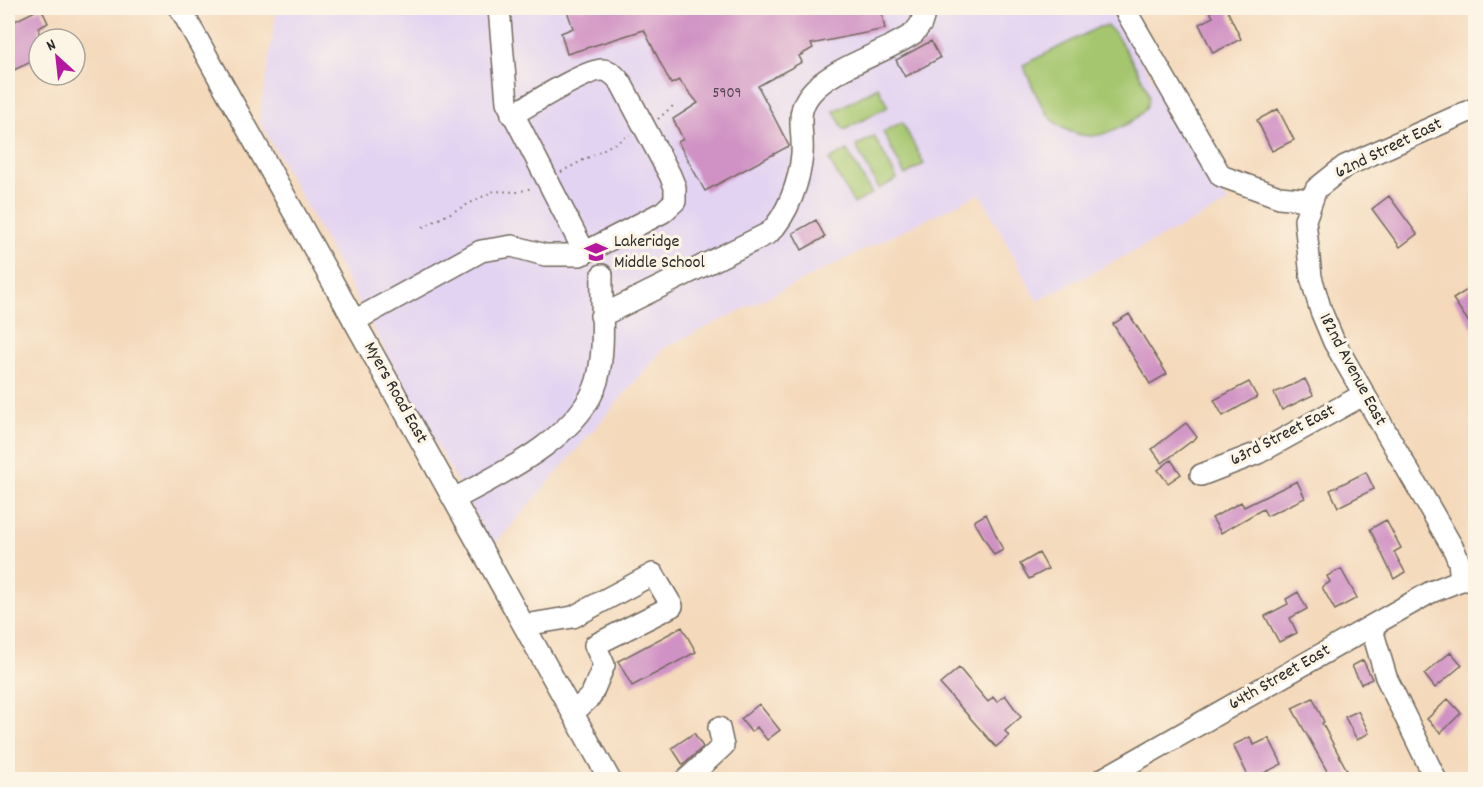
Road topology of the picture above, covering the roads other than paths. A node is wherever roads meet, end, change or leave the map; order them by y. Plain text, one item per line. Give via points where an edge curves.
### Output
1 (180, 8) edge
2 (499, 8) edge
3 (926, 8) edge
4 (1124, 8) edge
5 (1476, 108) edge
6 (512, 115) junction
7 (1311, 200) junction
8 (585, 253) junction
9 (602, 275) dead end
10 (601, 316) junction
11 (354, 321) junction
12 (1363, 395) junction
13 (1201, 475) dead end
14 (454, 499) junction
15 (1468, 580) edge
16 (573, 617) junction
17 (525, 625) junction
18 (1371, 626) junction
19 (595, 645) junction
20 (573, 713) junction
21 (719, 728) dead end
22 (610, 780) edge
23 (686, 780) edge
24 (1101, 780) edge
25 (1436, 780) edge

1 - 11 street, Myers Road East
2 - 6 street via 506,92
3 - 10 street via 914,33 826,80 810,93 799,118 800,164 784,213 769,233
4 - 7 street via 1221,176 1279,197
5 - 7 street, 62nd Street East via 1345,166 1316,189
6 - 8 street
6 - 8 street via 585,75 598,70 609,72 621,83 670,175 675,197 668,209
7 - 12 street, 182nd Avenue East via 1305,220 1305,241 1311,277 1330,332
8 - 11 street via 554,256 512,246 481,251
9 - 10 street
10 - 14 street via 597,381 587,405 544,446
11 - 14 street, Myers Road East
12 - 13 street, 63rd Street East via 1258,453
12 - 15 street, 182nd Avenue East
14 - 17 street, Myers Road East
15 - 18 street, 64th Street East via 1431,592
16 - 17 street
16 - 19 street
16 - 19 street via 653,574 672,606
17 - 20 street, Myers Road East
18 - 24 street, 64th Street East
18 - 25 street via 1386,677
19 - 20 street via 604,665 591,696
20 - 22 street, Myers Road East
21 - 23 street via 723,746

